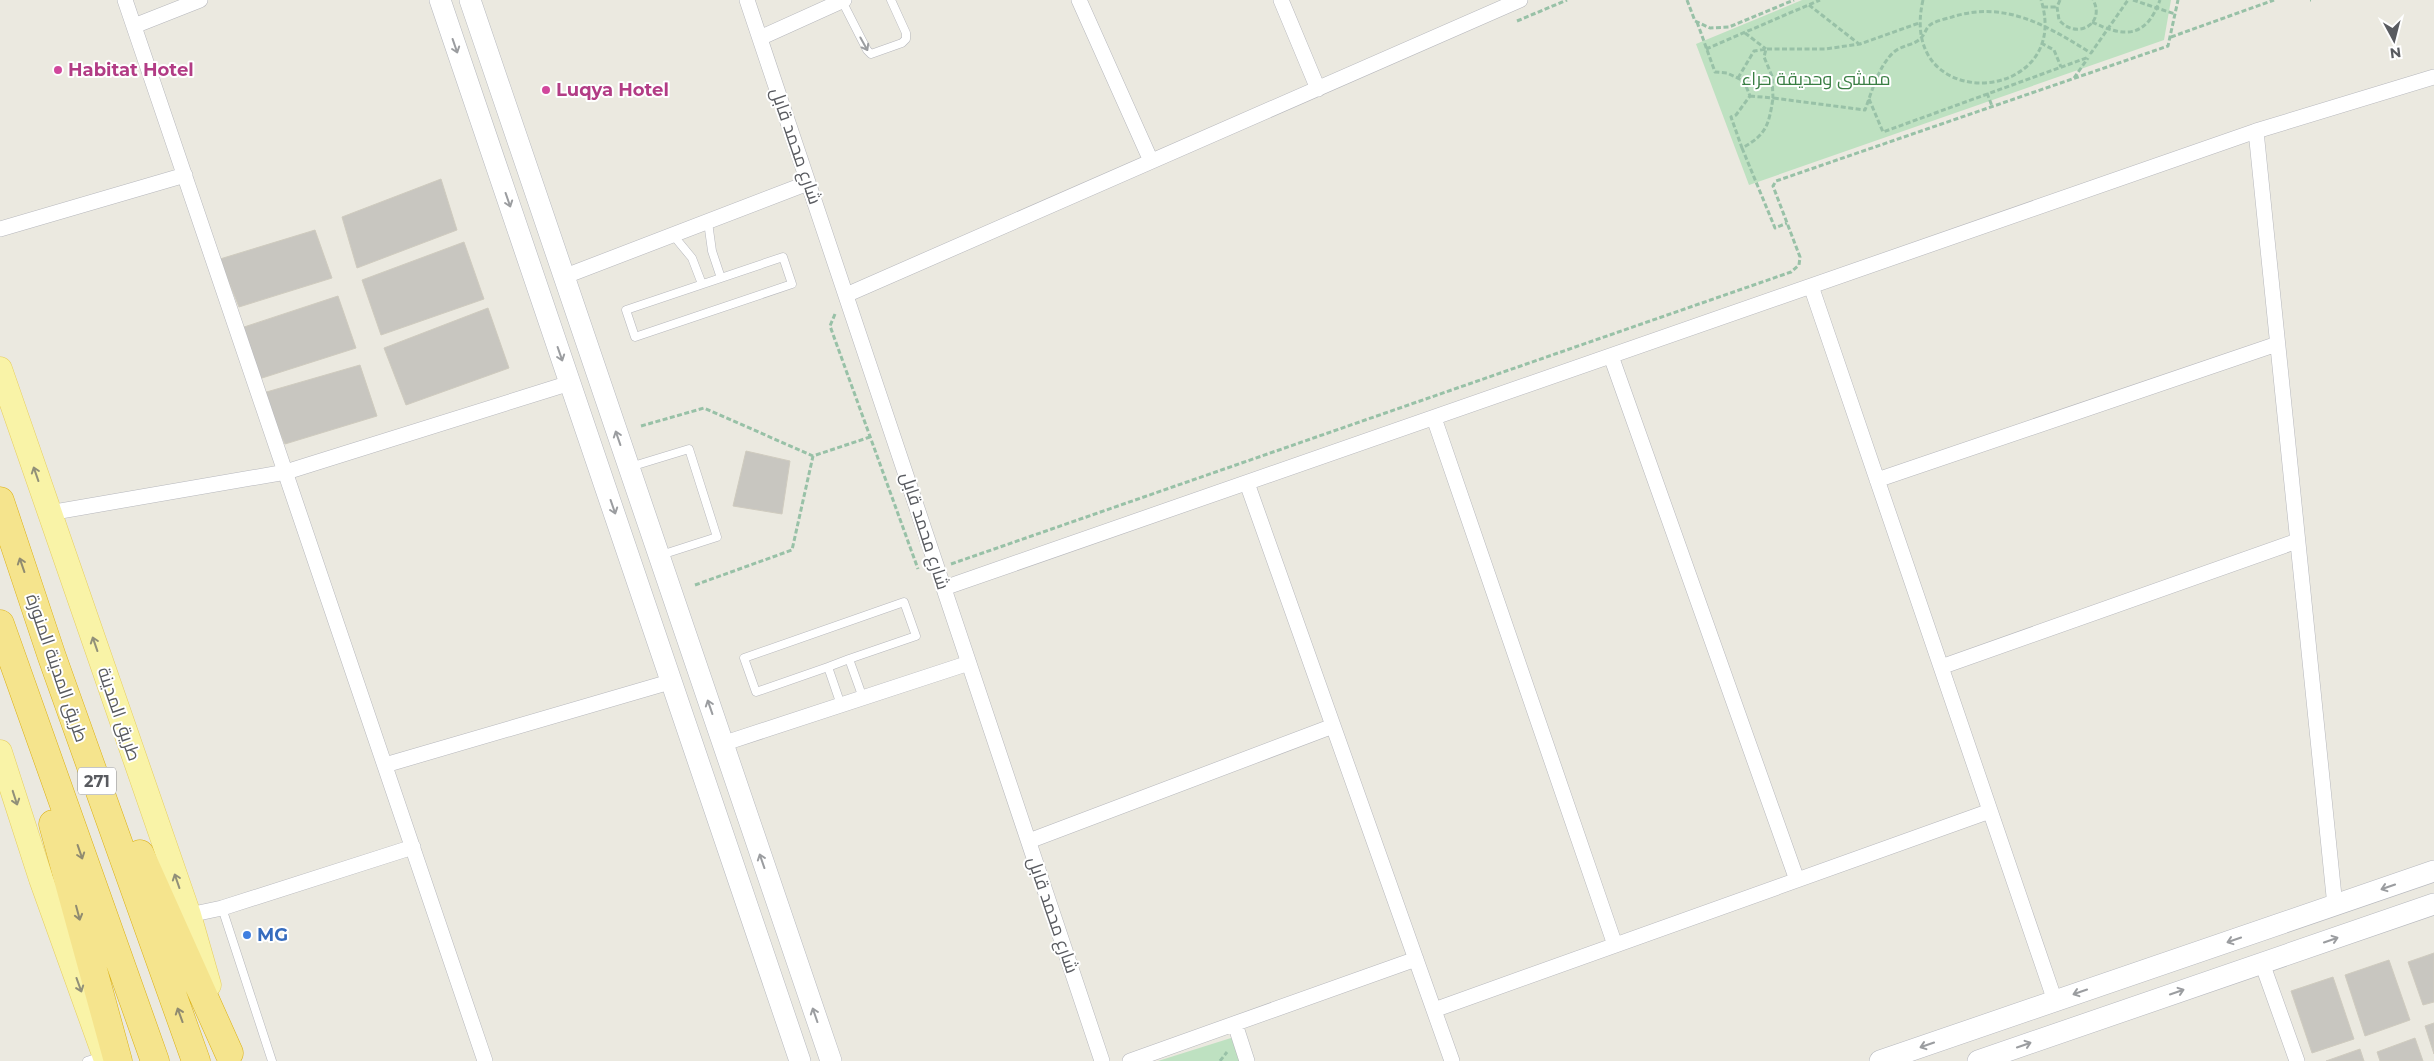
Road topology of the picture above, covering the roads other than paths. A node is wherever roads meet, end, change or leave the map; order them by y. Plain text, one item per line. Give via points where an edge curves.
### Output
1 (125, 0) edge
2 (200, 0) edge
3 (440, 0) edge
4 (470, 0) edge
5 (747, 0) edge
6 (843, 0) edge
7 (891, 0) edge
8 (1079, 0) edge
9 (1281, 0) edge
10 (1520, 0) edge
11 (1502, 4) edge
12 (134, 26) junction
13 (760, 38) junction
14 (2434, 77) edge
15 (1318, 88) junction
16 (501, 91) junction
17 (474, 101) junction
18 (2256, 132) junction
19 (1151, 161) junction
20 (185, 175) junction
21 (808, 183) junction
22 (708, 222) junction
23 (0, 229) edge
24 (673, 235) junction
25 (563, 277) junction
26 (721, 278) junction
27 (702, 284) junction
28 (1811, 286) junction
29 (846, 295) junction
30 (2277, 344) junction
31 (1611, 356) junction
32 (0, 369) edge
33 (570, 383) junction
34 (1434, 418) junction
35 (628, 468) junction
36 (286, 472) junction
37 (1877, 480) junction
38 (1247, 483) junction
39 (0, 501) edge
40 (49, 513) junction
41 (2297, 541) junction
42 (658, 556) junction
43 (944, 588) junction
44 (0, 624) edge
45 (0, 630) edge
46 (52, 657) junction
47 (849, 659) junction
48 (969, 663) junction
49 (828, 667) junction
50 (1941, 667) junction
51 (673, 681) junction
52 (863, 698) junction
53 (841, 705) junction
54 (1333, 726) junction
55 (722, 744) junction
56 (0, 752) edge
57 (385, 765) junction
58 (1990, 811) junction
59 (1029, 841) junction
60 (412, 847) junction
61 (2434, 872) edge
62 (1797, 880) junction
63 (2434, 904) edge
64 (2335, 906) junction
65 (222, 908) junction
66 (188, 915) junction
67 (1614, 945) junction
68 (1416, 959) junction
69 (2262, 963) junction
70 (2055, 1001) junction
71 (1434, 1010) junction
72 (1235, 1024) junction
73 (231, 1057) edge
74 (104, 1060) edge
75 (154, 1061) edge
76 (196, 1061) edge
77 (272, 1061) edge
78 (485, 1061) edge
79 (800, 1061) edge
80 (831, 1061) edge
81 (1102, 1061) edge
82 (1130, 1061) edge
83 (1247, 1061) edge
84 (1452, 1061) edge
85 (1880, 1061) edge
86 (1978, 1061) edge
87 (2297, 1061) edge

1 - 12 street
2 - 12 street
3 -> 17 street
4 - 16 street
5 - 13 street, شارع محمد قابل
6 -> 7 lane via 866,50 871,54 906,39
6 - 13 street
8 - 19 street
9 - 15 street
10 - 11 street
11 - 15 street
12 - 20 street
13 - 21 street, شارع محمد قابل
14 - 18 street
15 - 19 street
16 - 17 street
16 - 25 street
17 -> 33 street
18 - 28 street
18 - 30 street
19 - 29 street
20 - 23 street
20 - 36 street
21 - 22 street
21 - 29 street, شارع محمد قابل
22 - 24 street
22 - 26 lane via 712,252
24 - 25 street
24 - 27 lane via 692,258
35 -> 25 street
26 - 27 lane
26 - 27 lane via 783,257 792,284 635,336 626,310
28 - 31 street
28 - 37 street
29 - 43 street, شارع محمد قابل
30 - 37 street
30 - 41 street
31 - 34 street
31 - 62 street
40 -> 32 main road, طريق المدينة
33 - 36 street
33 -> 51 street
34 - 38 street
34 - 67 street
35 - 42 street
35 - 42 lane via 689,449 717,537
36 - 40 street
36 - 57 street
37 - 50 street
38 - 43 street
38 - 54 street
46 -> 39 highway, طريق المدينة المنورة / 271
66 -> 40 main road, طريق المدينة
41 - 50 street
41 - 64 street
55 -> 42 street
43 - 48 street, شارع محمد قابل
44 -> 75 highway, 271
45 -> 74 highway
46 - 73 highway
76 -> 46 highway, طريق المدينة المنورة / 271
47 - 49 lane
47 - 49 lane via 916,636 904,602 744,658 756,692
47 - 52 lane
48 - 52 street
48 - 59 street, شارع محمد قابل
49 - 53 lane
50 - 58 street
51 - 57 street
51 - 79 street
52 - 53 street
53 - 55 street
54 - 59 street
54 - 68 street
80 -> 55 street
56 -> 74 main road
57 - 60 street
58 - 62 street
58 - 70 street
59 - 81 street, شارع محمد قابل
60 - 65 street
60 - 78 street
61 -> 64 street
62 - 67 street
69 -> 63 street
64 -> 70 street
65 - 66 street
65 - 77 lane
66 - 73 main road, طريق المدينة
67 - 71 street
68 - 71 street
68 - 72 street
86 -> 69 street
69 - 87 street
70 -> 85 street
71 - 84 street
72 - 82 street
72 - 83 street

